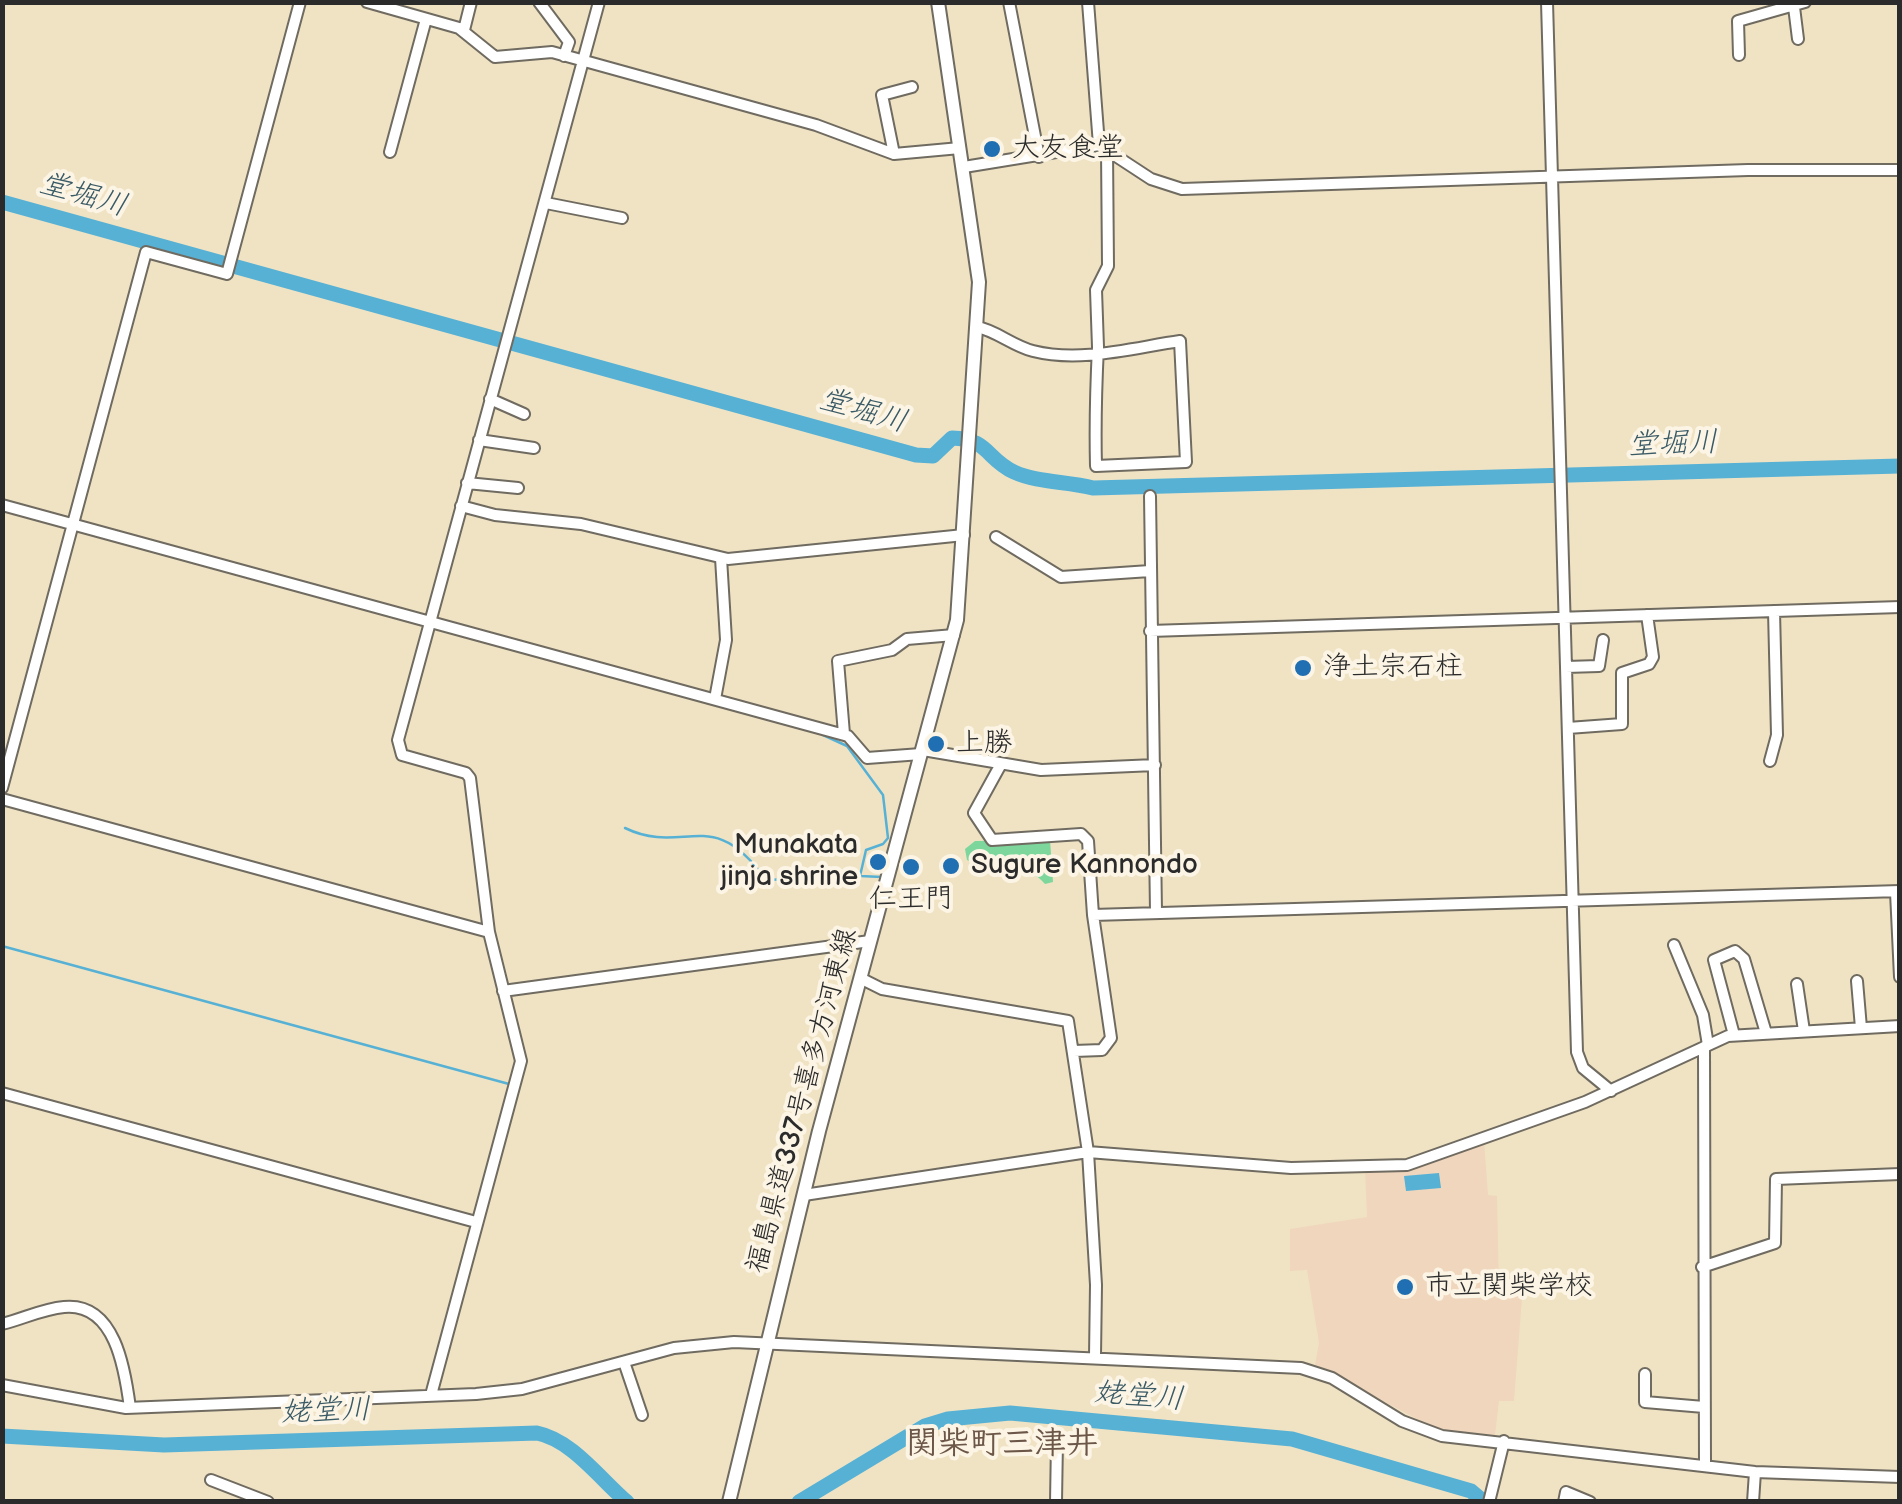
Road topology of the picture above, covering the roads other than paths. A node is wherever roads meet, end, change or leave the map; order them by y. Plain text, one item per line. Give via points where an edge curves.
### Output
1 (300, 2) edge
2 (367, 2) edge
3 (471, 2) edge
4 (538, 2) edge
5 (599, 2) edge
6 (938, 2) edge
7 (1009, 2) edge
8 (1088, 2) edge
9 (1547, 2) edge
10 (1799, 5) edge
11 (426, 19) junction
12 (464, 30) junction
13 (1798, 39) dead end
14 (1739, 55) dead end
15 (564, 56) junction
16 (583, 62) junction
17 (912, 87) dead end
18 (960, 148) junction
19 (1103, 148) junction
20 (390, 152) dead end
21 (894, 154) junction
22 (1040, 157) junction
23 (964, 167) junction
24 (1900, 170) edge
25 (1553, 177) junction
26 (546, 203) junction
27 (622, 218) dead end
28 (977, 326) junction
29 (1098, 353) junction
30 (490, 398) junction
31 (524, 414) dead end
32 (478, 440) junction
33 (534, 448) dead end
34 (467, 483) junction
35 (518, 488) dead end
36 (1150, 496) dead end
37 (2, 505) edge
38 (461, 506) junction
39 (74, 525) junction
40 (964, 535) junction
41 (996, 537) dead end
42 (720, 558) junction
43 (1150, 571) junction
44 (1900, 607) edge
45 (1774, 611) junction
46 (1646, 615) junction
47 (1565, 617) junction
48 (430, 622) junction
49 (1150, 632) junction
50 (954, 635) junction
51 (1604, 640) dead end
52 (1566, 667) junction
53 (715, 699) junction
54 (1568, 728) junction
55 (844, 734) junction
56 (922, 752) junction
57 (1770, 762) dead end
58 (1002, 764) junction
59 (1155, 765) junction
60 (2, 788) edge
61 (2, 798) edge
62 (1898, 892) edge
63 (1571, 900) junction
64 (1156, 912) junction
65 (1093, 916) junction
66 (490, 932) junction
67 (870, 941) junction
68 (1674, 945) dead end
69 (1900, 977) edge
70 (860, 978) junction
71 (1858, 981) dead end
72 (1797, 984) dead end
73 (504, 991) junction
74 (1900, 1026) edge
75 (1861, 1028) junction
76 (1804, 1031) junction
77 (1766, 1033) junction
78 (1734, 1035) junction
79 (1706, 1046) junction
80 (1074, 1052) junction
81 (1611, 1091) junction
82 (2, 1093) edge
83 (1088, 1152) junction
84 (1900, 1174) edge
85 (804, 1194) junction
86 (476, 1222) junction
87 (1702, 1267) junction
88 (2, 1324) edge
89 (767, 1342) junction
90 (1095, 1356) junction
91 (624, 1362) junction
92 (1644, 1374) dead end
93 (2, 1385) edge
94 (430, 1396) junction
95 (130, 1408) junction
96 (1704, 1408) junction
97 (642, 1415) dead end
98 (1057, 1441) dead end
99 (1504, 1441) junction
100 (1705, 1466) junction
101 (1755, 1472) junction
102 (1900, 1477) edge
103 (210, 1480) dead end
104 (268, 1502) edge
105 (729, 1502) edge
106 (1056, 1502) edge
107 (1488, 1502) edge
108 (1564, 1502) edge
109 (1590, 1502) edge
110 (1754, 1502) edge

1 - 39 street via 227,274 146,252
2 - 11 street
3 - 12 street
4 - 15 street via 569,42
5 - 16 street
6 - 18 main road, 福島県道337号喜多方河東線
7 - 22 street
8 - 19 street
9 - 25 street
10 - 13 street
10 - 14 street via 1738,21
11 - 12 street
11 - 20 street
12 - 15 street via 495,56
15 - 16 street
16 - 21 street via 816,125
16 - 26 street
17 - 21 street via 882,95
18 - 21 street
18 - 23 main road, 福島県道337号喜多方河東線
19 - 22 street
19 - 25 street via 1151,179 1182,189
19 - 29 street via 1108,266 1096,290
22 - 23 street
23 - 28 main road, 福島県道337号喜多方河東線 via 979,282
24 - 25 street
25 - 47 street
26 - 27 street
26 - 30 street
28 - 29 street via 1044,354
28 - 40 main road, 福島県道337号喜多方河東線
29 - 29 street via 1182,343 1184,464 1096,466
30 - 31 street
30 - 32 street
32 - 33 street
32 - 34 street
34 - 35 street
34 - 38 street
36 - 43 street
37 - 39 street
38 - 42 street via 595,526
38 - 48 street
39 - 48 street
39 - 60 street
40 - 42 street
40 - 50 main road, 福島県道337号喜多方河東線
41 - 43 street via 1061,577
42 - 53 street via 726,640
43 - 49 street
44 - 45 street
45 - 46 street
45 - 57 street via 1778,728
46 - 47 street
46 - 54 street via 1654,658 1622,673 1622,724
47 - 49 street
47 - 52 street
48 - 53 street
48 - 66 street via 398,749 470,778
49 - 59 street
50 - 55 street via 907,639 892,650 838,661
50 - 56 main road, 福島県道337号喜多方河東線
51 - 52 street via 1599,666
52 - 54 street
53 - 55 street
54 - 63 street
55 - 56 street via 866,758
56 - 58 street
56 - 67 main road, 福島県道337号喜多方河東線
58 - 59 street via 1040,770
58 - 65 street via 976,820 992,840 1086,835
59 - 64 street
61 - 66 street
62 - 63 street
62 - 69 street
63 - 64 street
63 - 81 street via 1577,1058
64 - 65 street
65 - 80 street via 1111,1041 1102,1050
66 - 73 street
67 - 70 main road, 福島県道337号喜多方河東線
67 - 73 street
68 - 79 street via 1703,1015
70 - 80 street via 882,989 1064,1018
70 - 85 main road, 福島県道337号喜多方河東線
71 - 75 street
72 - 76 street
73 - 86 street via 521,1061
74 - 75 street
75 - 76 street
76 - 77 street
77 - 78 street
77 - 78 street via 1744,959 1735,950 1714,960
78 - 79 street
79 - 81 street
79 - 87 street
80 - 83 street
81 - 83 street via 1407,1165 1291,1168
82 - 86 street
83 - 85 street
83 - 90 street
84 - 87 street via 1776,1179 1775,1243
85 - 89 main road, 福島県道337号喜多方河東線
86 - 94 street
87 - 96 street
88 - 95 street via 64,1306 102,1318
89 - 90 street
89 - 91 street via 694,1345
89 - 105 main road, 福島県道337号喜多方河東線
90 - 99 street via 1314,1370 1423,1431
91 - 94 street via 522,1389
91 - 97 street
92 - 96 street via 1645,1402
93 - 95 street
94 - 95 street
96 - 100 street
98 - 106 street
99 - 100 street
99 - 107 street
100 - 101 street
101 - 102 street
101 - 110 street
103 - 104 street
108 - 109 street via 1566,1492

